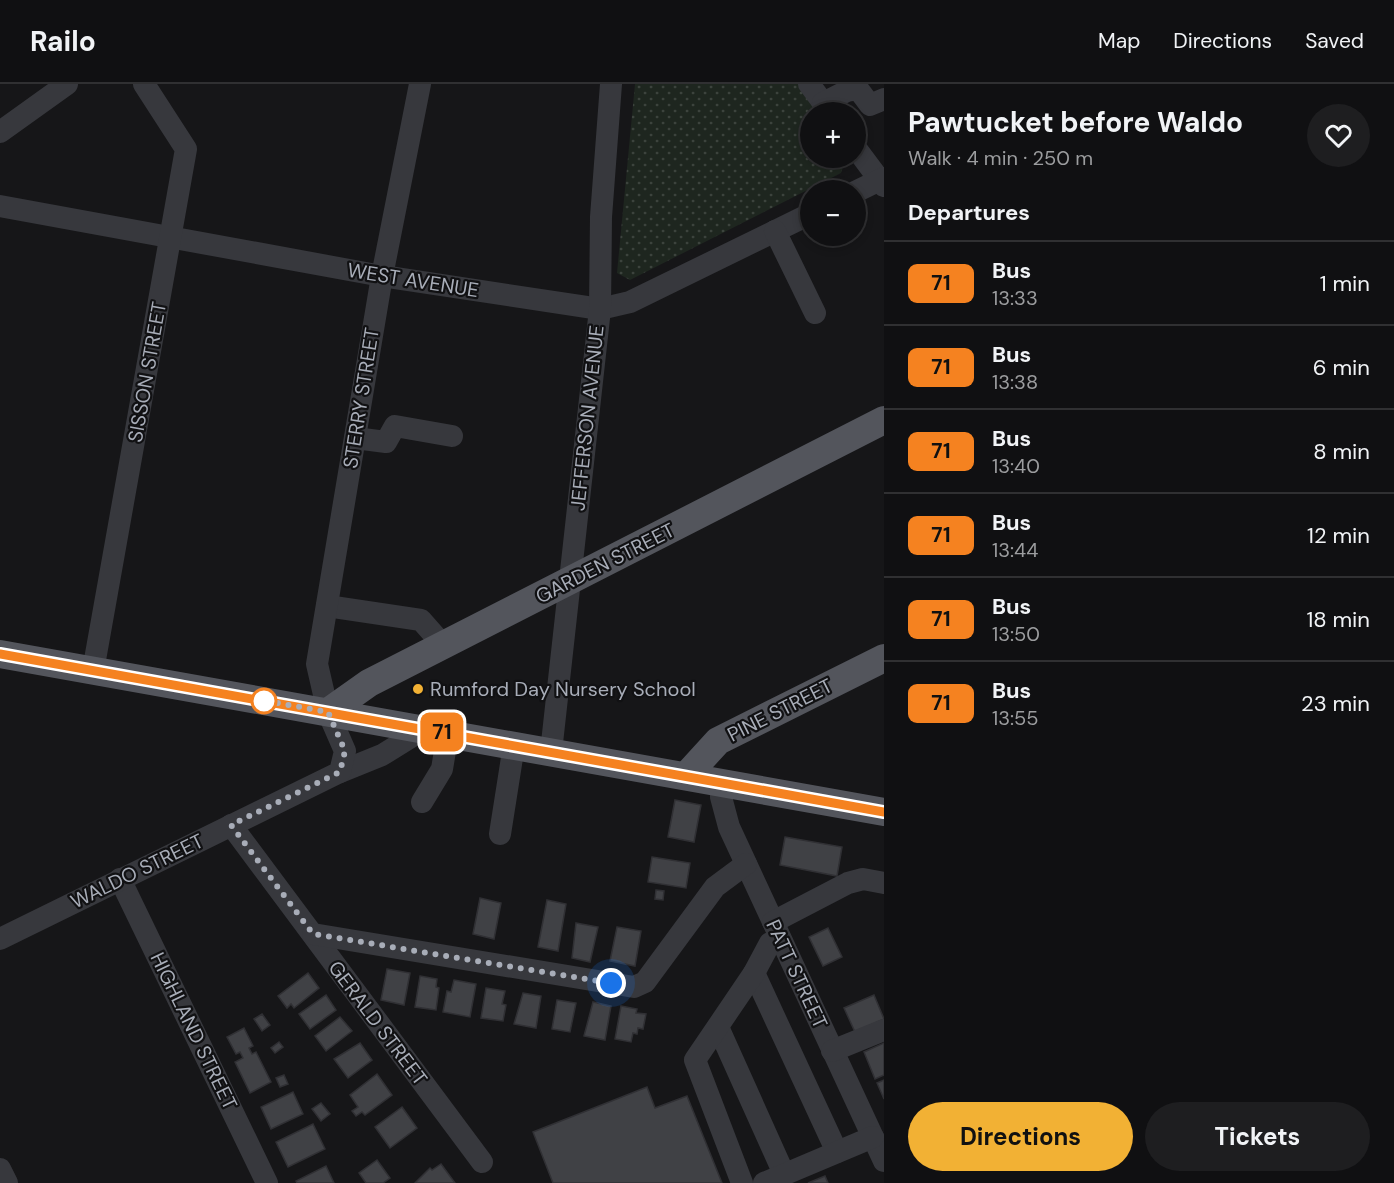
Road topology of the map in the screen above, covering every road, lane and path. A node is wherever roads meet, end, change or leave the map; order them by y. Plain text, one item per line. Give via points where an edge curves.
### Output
1 (66, 84) edge
2 (144, 84) edge
3 (420, 84) edge
4 (611, 84) edge
5 (809, 84) edge
6 (884, 99) edge
7 (822, 102) edge
8 (833, 102) edge
9 (0, 132) edge
10 (866, 160) edge
11 (883, 181) edge
12 (866, 188) edge
13 (0, 206) edge
14 (800, 219) edge
15 (775, 231) junction
16 (171, 236) junction
17 (382, 276) junction
18 (600, 309) junction
19 (815, 314) dead end
20 (884, 420) edge
21 (452, 436) dead end
22 (355, 438) junction
23 (569, 581) junction
24 (327, 606) junction
25 (443, 645) junction
26 (0, 654) edge
27 (884, 658) edge
28 (93, 670) junction
29 (328, 712) junction
30 (436, 731) junction
31 (514, 745) junction
32 (551, 752) junction
33 (340, 772) junction
34 (686, 776) junction
35 (721, 783) junction
36 (422, 802) dead end
37 (884, 812) edge
38 (231, 825) junction
39 (500, 834) dead end
40 (746, 864) junction
41 (120, 879) junction
42 (884, 883) edge
43 (776, 930) junction
44 (313, 934) junction
45 (0, 939) edge
46 (754, 973) junction
47 (718, 1027) junction
48 (884, 1030) edge
49 (832, 1051) junction
50 (873, 1137) junction
51 (837, 1152) junction
52 (884, 1161) edge
53 (482, 1162) dead end
54 (0, 1169) edge
55 (774, 1179) edge
56 (7, 1183) edge
57 (267, 1183) edge
58 (742, 1183) edge

1 - 9 street
2 - 16 street, SISSON STREET via 186,149
3 - 17 street, STERRY STREET
4 - 18 street, JEFFERSON AVENUE via 601,217
5 - 7 street
6 - 8 street via 870,105 858,89 847,91
10 - 11 street
11 - 12 street
13 - 16 street, WEST AVENUE
14 - 15 street, WEST AVENUE
15 - 18 street, WEST AVENUE via 630,302
15 - 19 street
16 - 17 street, WEST AVENUE
16 - 28 street, SISSON STREET
17 - 18 street, WEST AVENUE
17 - 22 street, STERRY STREET
18 - 23 street, JEFFERSON AVENUE
20 - 23 main road, GARDEN STREET
21 - 22 street via 395,426 386,442
22 - 24 street, STERRY STREET
23 - 25 main road, GARDEN STREET
23 - 32 street, JEFFERSON AVENUE
24 - 25 street via 421,620
24 - 29 street, STERRY STREET via 317,664
25 - 29 main road, GARDEN STREET via 369,683
26 - 28 main road
27 - 34 main road, PINE STREET via 718,741
28 - 29 main road
29 - 30 main road
29 - 33 street via 345,751
30 - 31 main road
30 - 33 street, WALDO STREET
30 - 36 street via 442,769
31 - 32 main road
31 - 39 street
32 - 34 main road
33 - 38 street, WALDO STREET
34 - 35 main road
35 - 37 main road
35 - 40 street, PATT STREET via 729,827
38 - 41 street, WALDO STREET
38 - 44 street, GERALD STREET
40 - 43 street, PATT STREET
40 - 44 street via 715,887 645,982 634,987
41 - 45 street, WALDO STREET
41 - 57 street, HIGHLAND STREET
42 - 43 street via 863,879 849,883
43 - 46 street
43 - 49 street, PATT STREET
44 - 53 street, GERALD STREET
46 - 47 street
46 - 51 street
47 - 55 street
47 - 58 street via 695,1060
48 - 49 street
49 - 50 street, PATT STREET
50 - 51 street
50 - 52 street, PATT STREET
51 - 55 street
54 - 56 street

